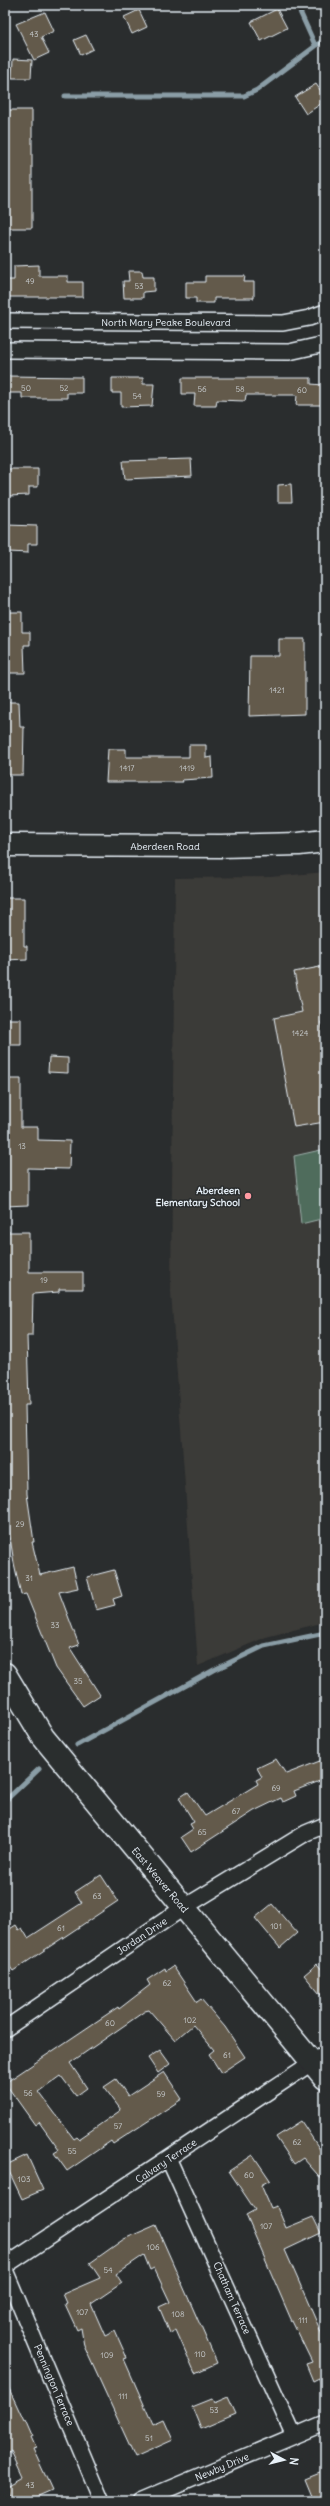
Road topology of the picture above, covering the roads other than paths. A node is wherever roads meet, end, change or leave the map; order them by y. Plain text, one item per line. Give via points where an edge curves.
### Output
1 (325, 312) edge
2 (5, 321) edge
3 (325, 344) edge
4 (5, 350) edge
5 (325, 841) edge
6 (5, 845) edge
7 (5, 1674) edge
8 (325, 1825) edge
9 (183, 1908) junction
10 (5, 2029) edge
11 (321, 2065) edge
12 (169, 2160) junction
13 (5, 2268) edge
14 (325, 2423) edge
15 (294, 2436) junction
16 (102, 2501) edge
17 (140, 2501) edge

1 - 2 street, North Mary Peake Boulevard via 310,318 282,323
3 - 4 street via 289,352
5 - 6 street, Aberdeen Road via 222,846
7 - 9 street, East Weaver Road via 43,1737
8 - 9 street, Jordan Drive via 306,1833
9 - 10 street, Jordan Drive
9 - 11 street, East Weaver Road
11 - 12 street, Calvary Terrace
12 - 13 street, Calvary Terrace
12 - 15 street, Chatham Terrace
13 - 16 street, Pennington Terrace
14 - 15 street, Newby Drive
15 - 17 street, Newby Drive

